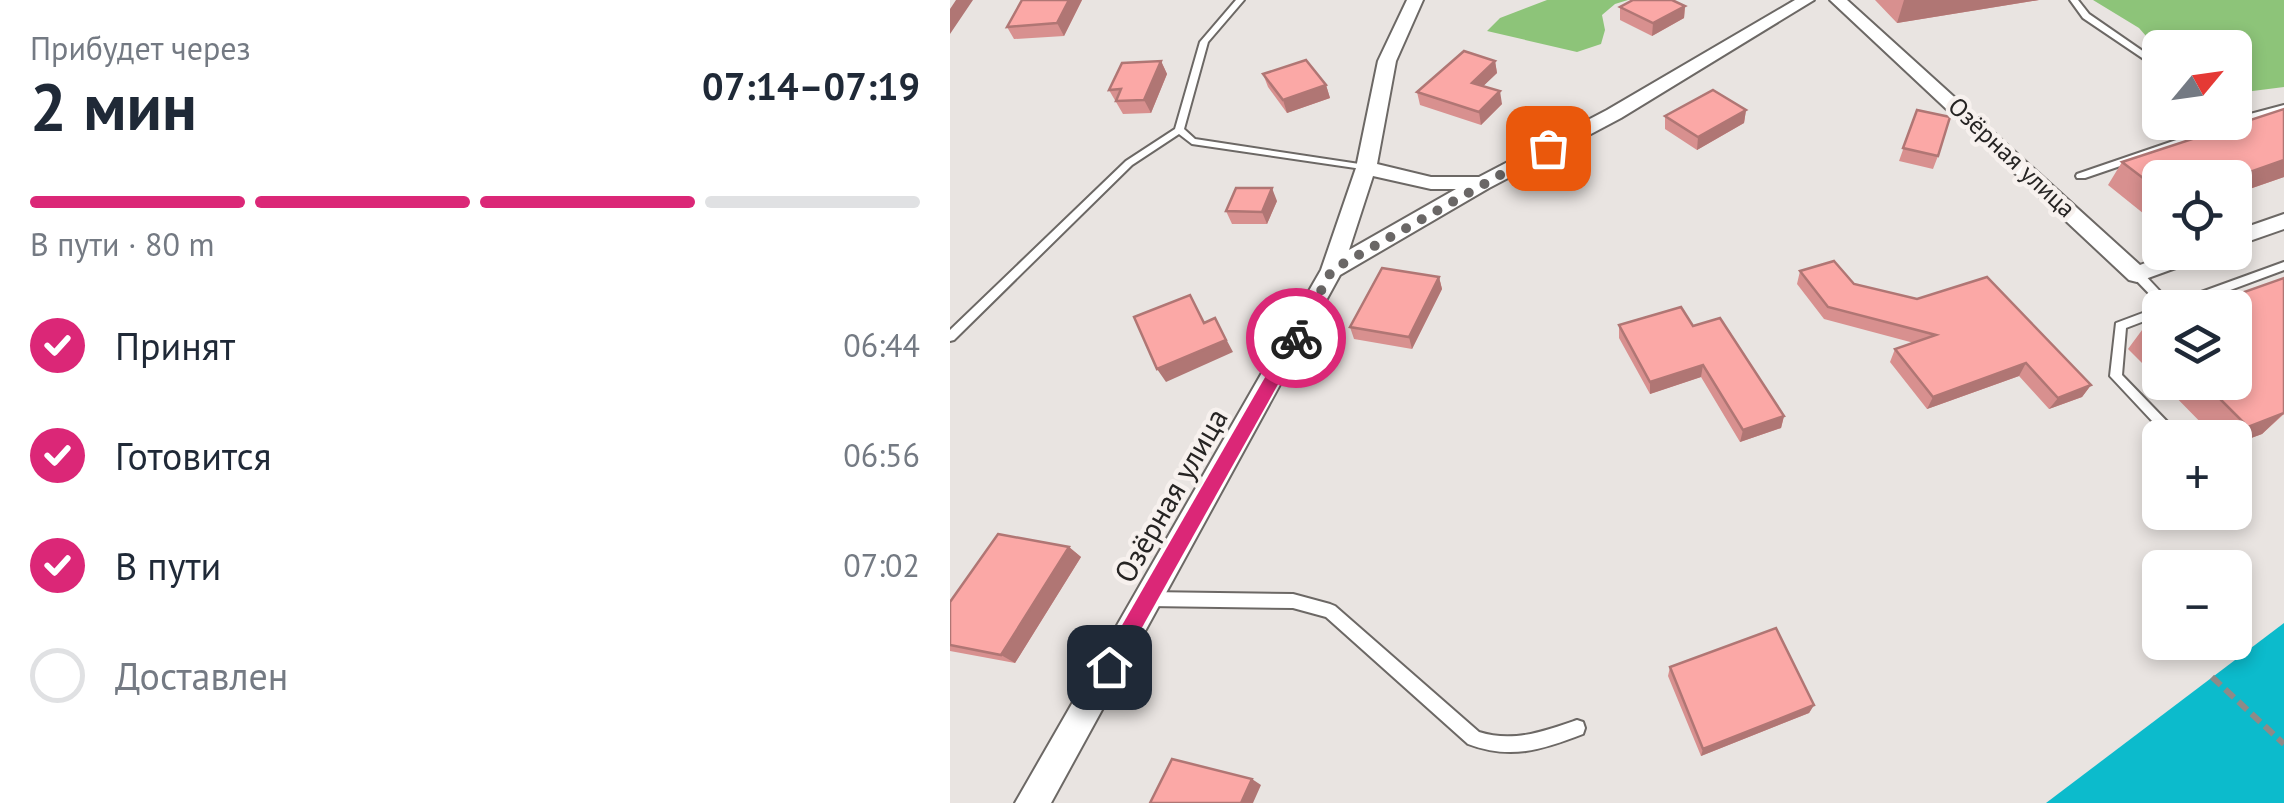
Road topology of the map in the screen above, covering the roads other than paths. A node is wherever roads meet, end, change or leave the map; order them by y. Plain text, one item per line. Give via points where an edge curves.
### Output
1 (1240, 0) edge
2 (1415, 0) edge
3 (1806, 0) edge
4 (1838, 0) edge
5 (2074, 0) edge
6 (2142, 55) edge
7 (2284, 108) edge
8 (2252, 116) edge
9 (1178, 130) junction
10 (2182, 140) edge
11 (1366, 168) junction
12 (2081, 176) dead end
13 (1482, 182) junction
14 (2284, 222) edge
15 (2252, 233) edge
16 (2284, 266) edge
17 (1332, 270) junction
18 (2148, 270) edge
19 (2137, 274) junction
20 (2153, 290) edge
21 (2217, 290) edge
22 (2142, 318) edge
23 (950, 337) edge
24 (2159, 420) edge
25 (1148, 599) junction
26 (1578, 728) dead end
27 (1032, 803) edge

1 - 9 lane via 1204,42
2 - 11 street, Озёрная улица via 1387,61
3 - 13 street via 1614,114
4 - 19 street, Озёрная улица
5 - 6 lane
7 - 8 lane
9 - 11 lane via 1192,140
9 - 23 lane via 1129,162
10 - 12 lane
11 - 13 street via 1431,184
11 - 17 street, Озёрная улица
13 - 17 street
14 - 15 street
16 - 21 lane
17 - 25 street, Озёрная улица
18 - 19 street
19 - 20 lane
22 - 24 lane via 2120,326 2116,376
25 - 26 lane via 1293,601 1330,612 1474,738 1495,748
25 - 27 street, Озёрная улица

